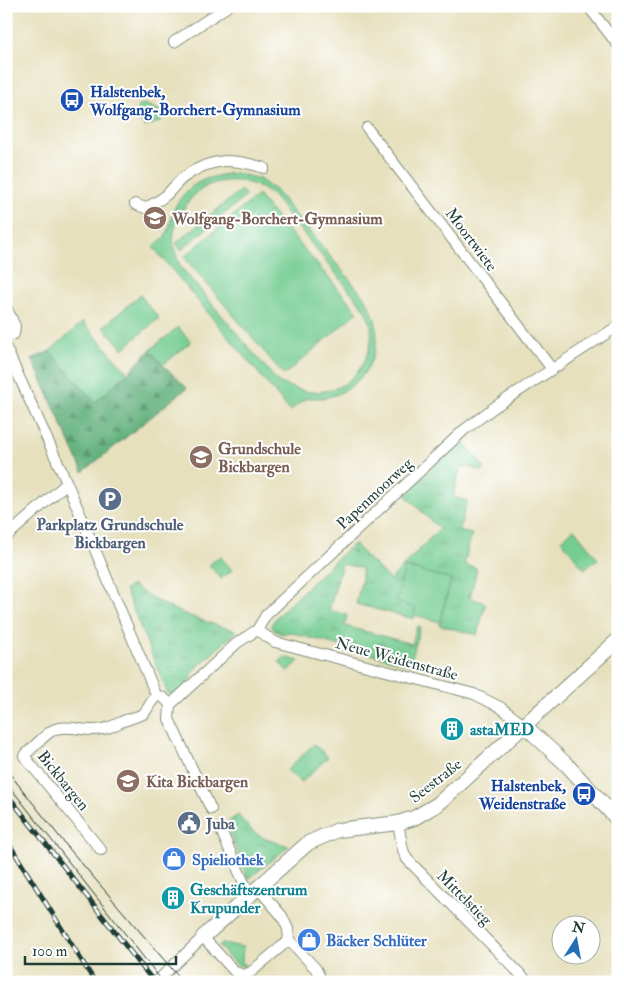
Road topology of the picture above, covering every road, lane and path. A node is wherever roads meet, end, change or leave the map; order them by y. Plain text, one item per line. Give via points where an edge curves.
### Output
1 (588, 6) edge
2 (224, 7) edge
3 (174, 42) dead end
4 (618, 45) edge
5 (367, 128) dead end
6 (264, 168) dead end
7 (135, 204) dead end
8 (6, 307) edge
9 (618, 326) edge
10 (6, 338) edge
11 (6, 348) edge
12 (552, 369) junction
13 (67, 483) junction
14 (6, 537) edge
15 (257, 630) junction
16 (618, 640) edge
17 (157, 697) junction
18 (170, 705) junction
19 (525, 726) junction
20 (211, 809) dead end
21 (618, 820) edge
22 (398, 823) junction
23 (220, 828) dead end
24 (101, 850) dead end
25 (254, 890) junction
26 (203, 937) junction
27 (289, 940) junction
28 (156, 982) edge
29 (322, 982) edge
30 (528, 982) edge

1 - 4 street
2 - 3 street
5 - 12 street, Moortwiete
6 - 7 street via 230,160 207,164 183,177 156,203 145,208
8 - 10 street via 15,326 14,334
9 - 12 street, Papenmoorweg
11 - 13 street
12 - 15 street, Papenmoorweg via 459,435 266,615
13 - 14 street
13 - 17 street
15 - 18 street, Papenmoorweg via 237,642
15 - 19 street, Neue Weidenstraße via 275,642 474,694 500,707
16 - 19 street, Seestraße
17 - 18 street via 167,700
17 - 24 street, Bickbargen via 149,703 145,713 105,729 52,730 24,756
18 - 20 street via 169,719
19 - 21 street
19 - 22 street, Seestraße via 445,798 414,818
22 - 25 street, Seestraße via 322,835 308,842
22 - 30 street, Mittelstieg via 407,859
23 - 25 street via 243,881
25 - 26 street, Seestraße
25 - 27 street via 282,916
26 - 27 street via 235,972 245,975
26 - 28 street, Seestraße
27 - 29 street via 316,969

